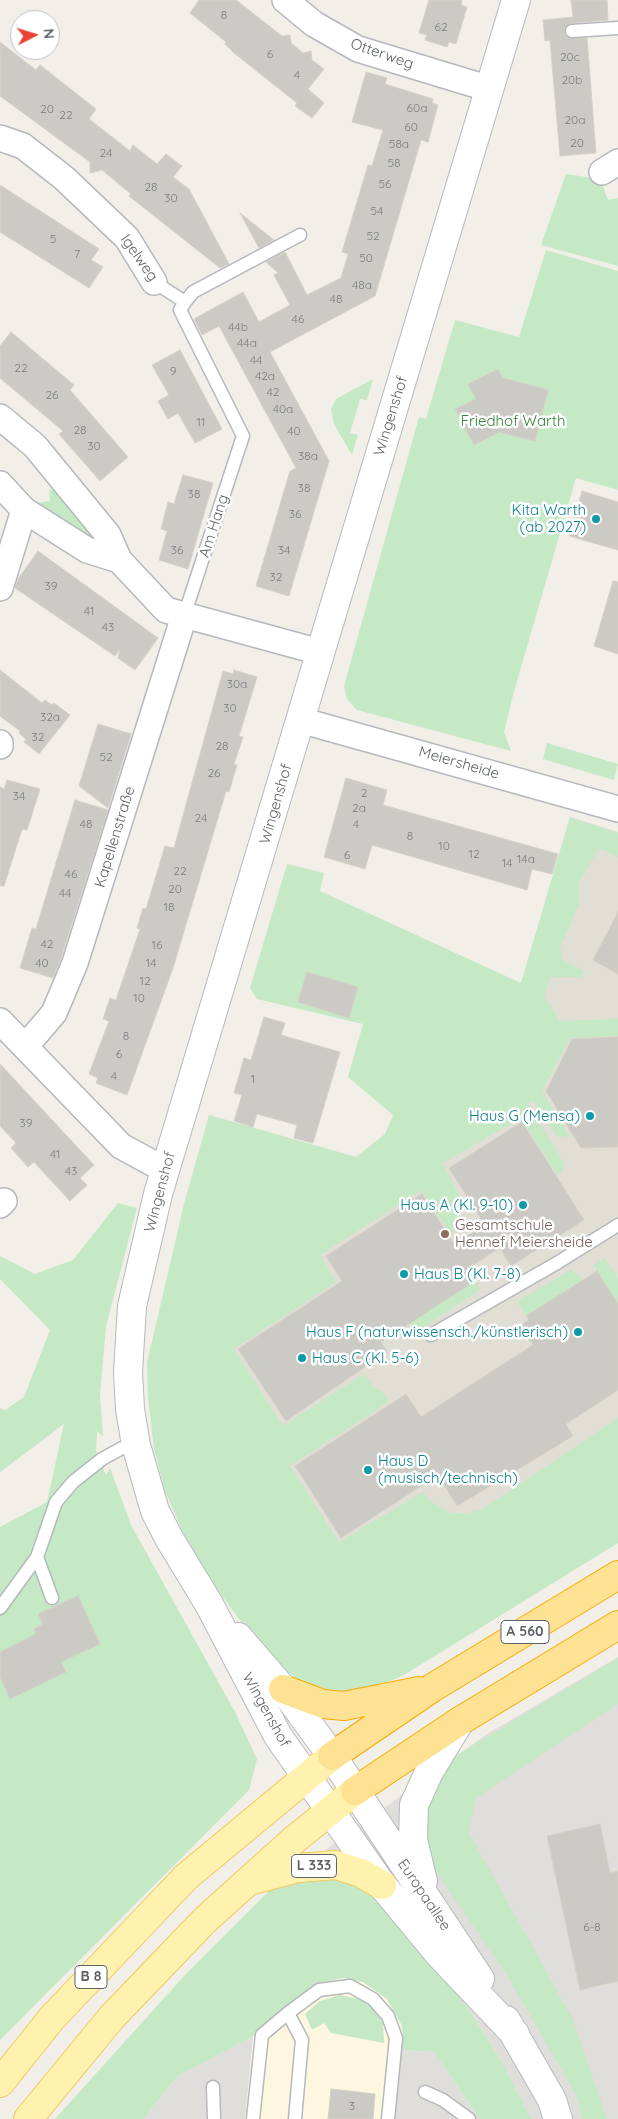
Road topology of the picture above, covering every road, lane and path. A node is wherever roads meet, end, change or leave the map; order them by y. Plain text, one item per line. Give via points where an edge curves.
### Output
1 (284, 0) edge
2 (516, 0) edge
3 (618, 28) edge
4 (572, 32) dead end
5 (490, 89) junction
6 (0, 138) edge
7 (300, 235) dead end
8 (154, 282) joint
9 (185, 302) junction
10 (0, 417) edge
11 (0, 484) edge
12 (24, 510) junction
13 (119, 560) junction
14 (0, 588) edge
15 (184, 616) junction
16 (320, 652) junction
17 (300, 720) junction
18 (618, 809) edge
19 (0, 1021) edge
20 (26, 1048) junction
21 (165, 1170) junction
22 (618, 1225) edge
23 (431, 1335) dead end
24 (136, 1445) junction
25 (37, 1557) junction
26 (618, 1575) edge
27 (52, 1598) dead end
28 (210, 1604) junction
29 (0, 1608) edge
30 (618, 1625) edge
31 (432, 1688) junction
32 (283, 1689) junction
33 (460, 1721) junction
34 (332, 1756) junction
35 (304, 1777) junction
36 (355, 1791) junction
37 (330, 1811) junction
38 (244, 1883) junction
39 (382, 1885) junction
40 (427, 1898) junction
41 (288, 2013) junction
42 (516, 2034) junction
43 (0, 2083) edge
44 (213, 2087) dead end
45 (425, 2092) dead end
46 (28, 2119) edge
47 (214, 2119) edge
48 (253, 2119) edge
49 (295, 2119) edge
50 (388, 2119) edge
51 (469, 2119) edge
52 (558, 2119) edge

1 - 5 street, Otterweg via 314,24 358,49
2 - 5 main road, Wingenshof
3 - 4 lane
5 - 16 main road, Wingenshof
6 - 8 street, Igelweg via 23,146 64,178 127,238
7 - 9 lane via 192,292
8 - 9 lane, Igelweg
9 - 15 lane, Am Hang via 180,310 243,436
10 - 13 street via 35,446 108,535
11 - 12 street
12 - 13 street via 87,550
12 - 14 street
13 - 15 street via 166,610
15 - 16 street
15 - 20 street, Kapellenstraße via 75,963 54,1013
16 - 17 main road, Wingenshof
17 - 18 street, Meiersheide
17 - 21 main road, Wingenshof
19 - 20 street
20 - 21 street via 121,1146
21 - 24 main road, Wingenshof via 132,1306 128,1372
22 - 23 lane
24 - 25 lane via 111,1453 64,1491 48,1519
24 - 28 main road, Wingenshof via 156,1511
25 - 27 lane
25 - 29 lane
26 - 31 highway, A 560
28 - 32 main road, Wingenshof
28 - 35 main road, Wingenshof via 278,1736
30 - 33 highway, A 560
31 - 32 highway via 344,1706 323,1704
31 - 34 highway, A 560
32 - 34 main road, Wingenshof
33 - 36 highway, A 560
33 - 40 main road via 429,1772 414,1805 413,1840
34 - 35 main road, B 8
34 - 36 main road, Europaallee / L 333
35 - 37 main road, Wingenshof / L 333
35 - 43 main road, B 8 via 186,1877 52,2018
36 - 37 main road
36 - 40 main road, Europaallee / L 333
37 - 38 main road
37 - 39 main road, Europaallee / L 333
38 - 39 main road, L 333 via 298,1868 336,1866 361,1872
38 - 46 main road via 179,1946 78,2056
39 - 42 main road, Europaallee / L 333 via 439,1954
40 - 42 main road, Europaallee / L 333
41 - 48 lane via 262,2035
41 - 49 lane via 302,2040
41 - 50 lane via 319,1990 350,1986 373,1999 388,2016 396,2038
42 - 52 main road, Europaallee / L 333 via 552,2100
44 - 47 lane
45 - 51 lane via 443,2100

